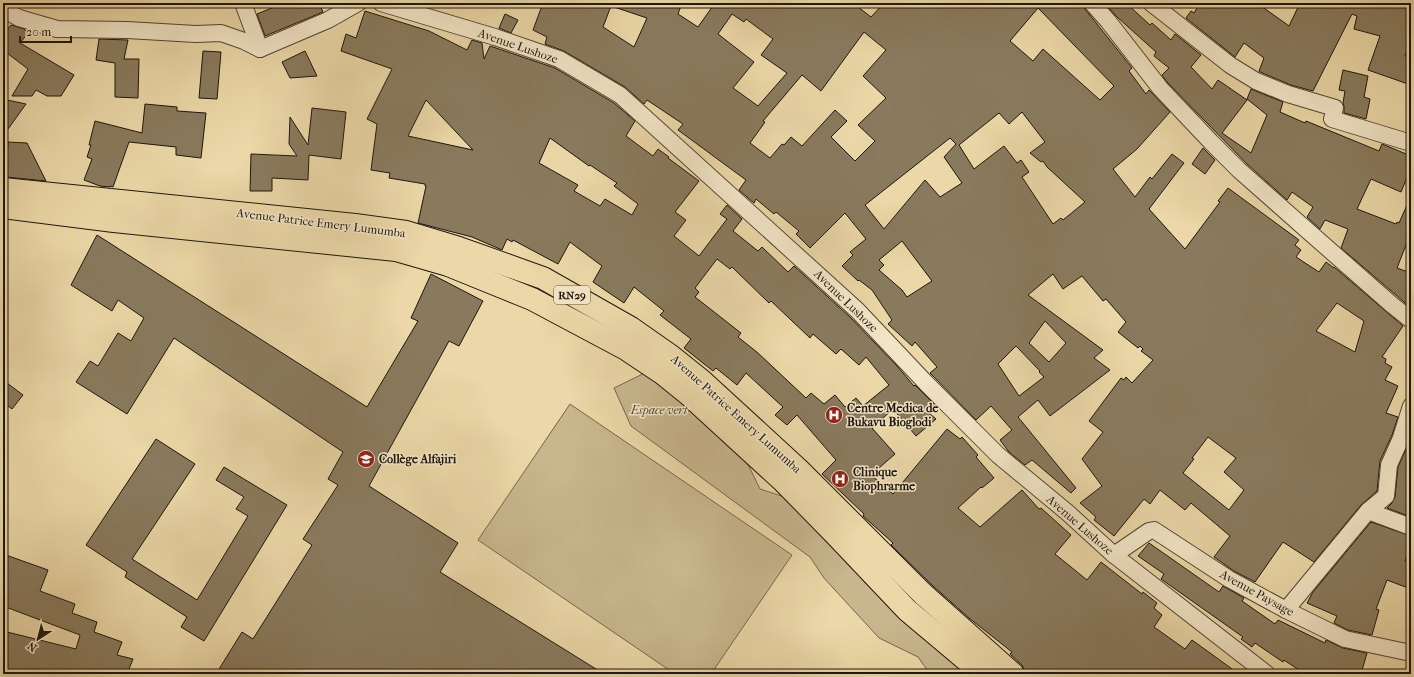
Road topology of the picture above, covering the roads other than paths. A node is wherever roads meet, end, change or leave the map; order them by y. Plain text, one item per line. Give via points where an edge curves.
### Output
1 (243, 3) edge
2 (358, 3) edge
3 (381, 3) edge
4 (1092, 3) edge
5 (1151, 3) edge
6 (3, 9) edge
7 (260, 49) junction
8 (1411, 143) edge
9 (3, 189) edge
10 (3, 207) edge
11 (543, 278) junction
12 (532, 300) junction
13 (1411, 320) edge
14 (1411, 406) edge
15 (1368, 511) junction
16 (1411, 527) edge
17 (1114, 555) junction
18 (923, 594) junction
19 (907, 610) junction
20 (1286, 610) junction
21 (1411, 653) edge
22 (983, 674) edge
23 (1013, 674) edge
24 (1268, 674) edge

1 - 7 street
2 - 7 street via 328,20
3 - 17 street, Avenue Lushoze via 559,59 620,96 857,310 998,455
4 - 13 street via 1160,88 1215,147
5 - 8 street via 1230,65 1256,81 1288,94 1336,108 1332,119
6 - 7 street via 19,18 57,29 221,33
9 - 11 main road, Avenue Patrice Emery Lumumba / RN29 via 406,232
10 - 12 main road, Avenue Patrice Emery Lumumba / RN29 via 396,250 448,265
11 - 12 main road
11 - 18 main road, Avenue Patrice Emery Lumumba / RN29 via 631,328 701,380 798,469
12 - 19 main road, Avenue Patrice Emery Lumumba / RN29 via 626,349 688,394 784,482
14 - 15 street via 1389,465 1386,496
15 - 16 street
15 - 20 street
17 - 20 street, Avenue Paysage via 1154,530 1229,579
17 - 24 street, Avenue Lushoze
18 - 19 main road
18 - 23 main road, Avenue Patrice Emery Lumumba / RN29
19 - 22 main road, Avenue Patrice Emery Lumumba / RN29
20 - 21 street, Avenue Paysage via 1345,639

